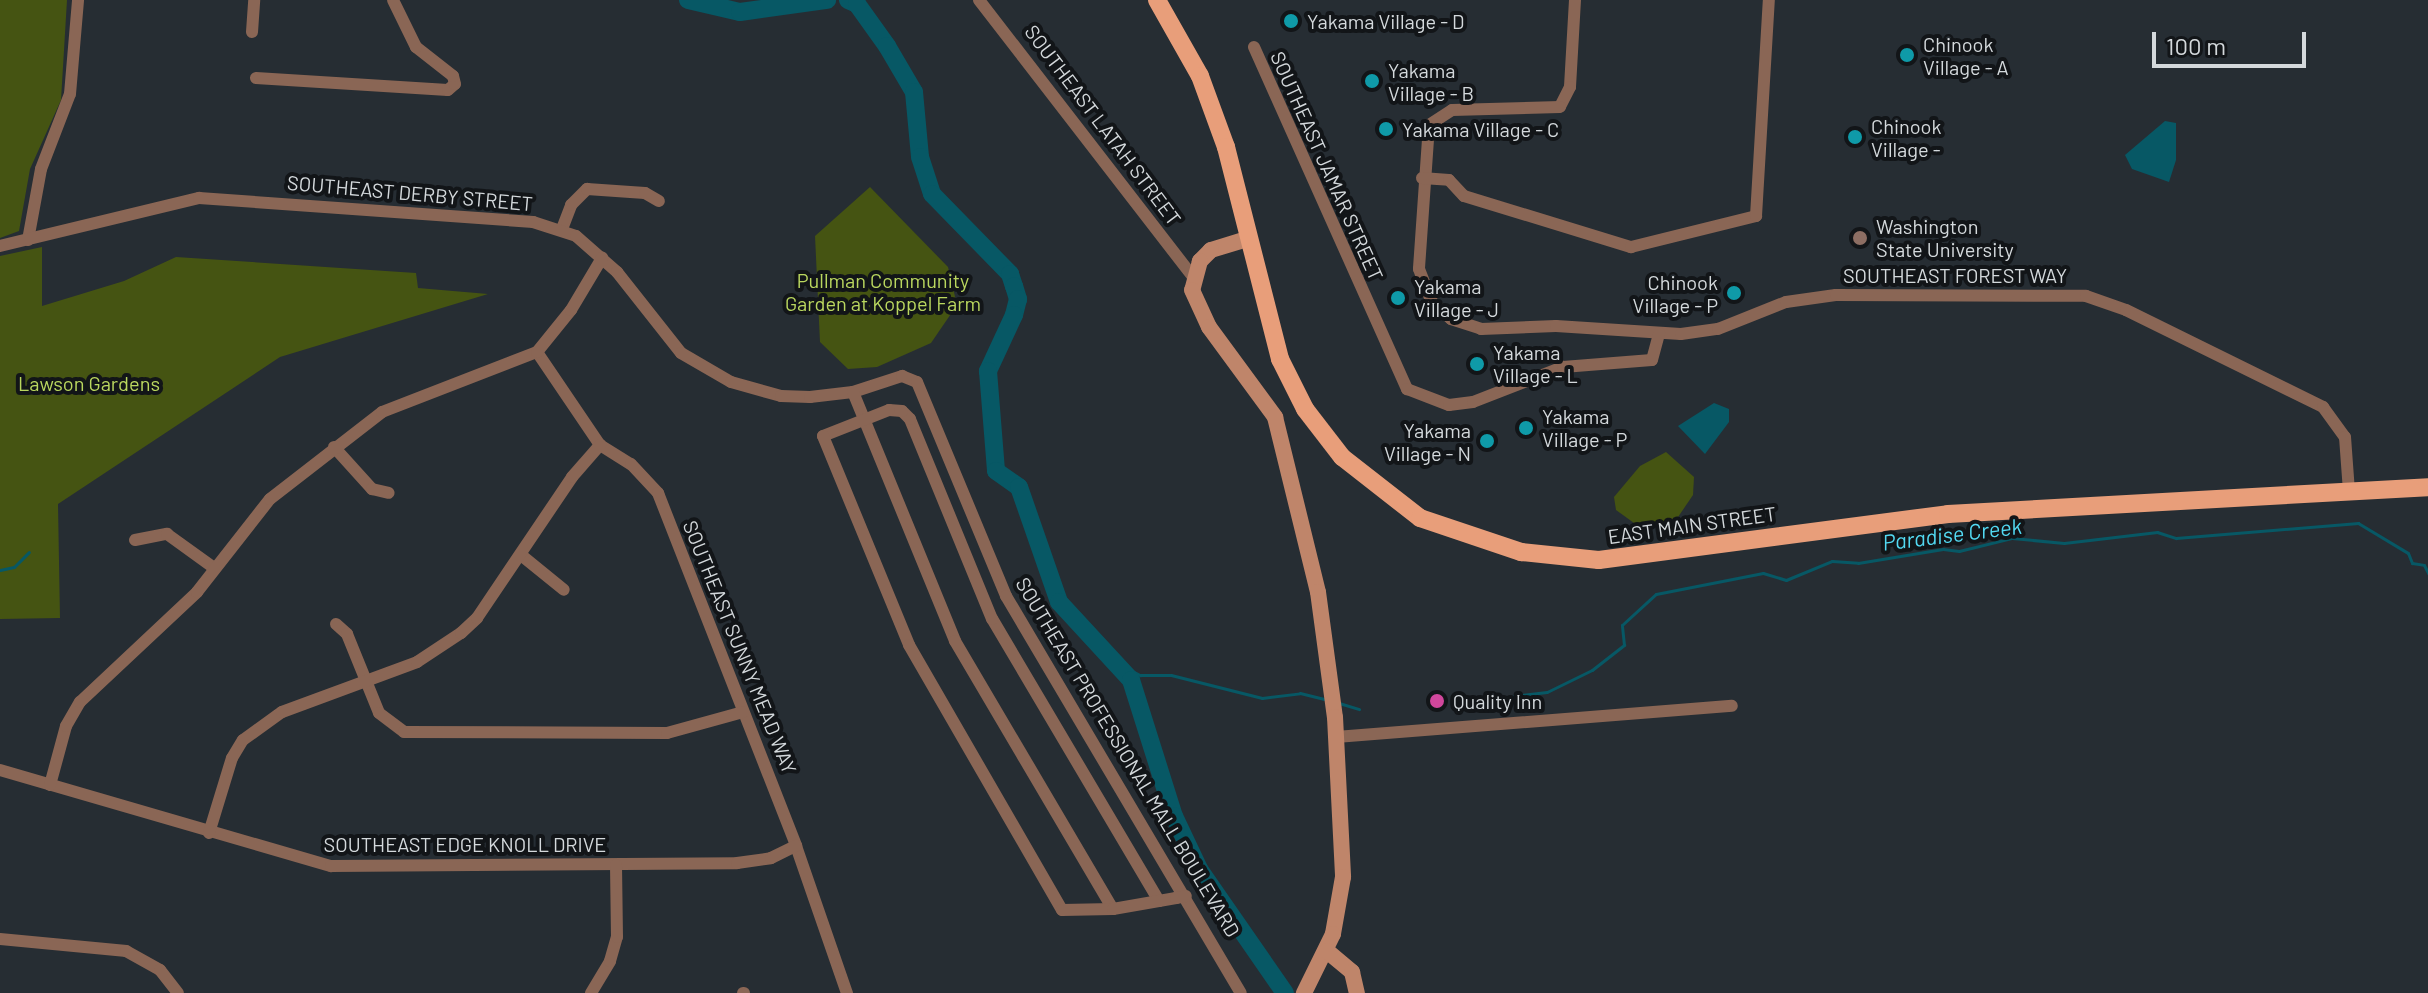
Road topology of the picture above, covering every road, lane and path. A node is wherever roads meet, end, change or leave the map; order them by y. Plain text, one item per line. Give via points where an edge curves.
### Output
1 (78, 0) edge
2 (254, 0) edge
3 (393, 0) edge
4 (979, 0) edge
5 (1157, 0) edge
6 (1575, 0) edge
7 (1769, 0) edge
8 (252, 32) dead end
9 (1254, 47) dead end
10 (256, 78) dead end
11 (1422, 178) junction
12 (659, 201) dead end
13 (562, 229) junction
14 (1247, 239) junction
15 (28, 240) junction
16 (0, 246) edge
17 (602, 258) junction
18 (1193, 277) junction
19 (1659, 333) junction
20 (537, 352) junction
21 (853, 392) junction
22 (861, 419) junction
23 (600, 445) junction
24 (334, 447) junction
25 (2428, 487) edge
26 (2349, 491) junction
27 (389, 493) dead end
28 (135, 540) dead end
29 (521, 555) junction
30 (213, 567) junction
31 (564, 590) dead end
32 (336, 624) dead end
33 (366, 681) junction
34 (1732, 706) dead end
35 (743, 712) junction
36 (1336, 737) junction
37 (0, 770) edge
38 (50, 785) junction
39 (209, 833) junction
40 (796, 846) junction
41 (616, 865) junction
42 (1186, 896) junction
43 (1159, 901) junction
44 (1113, 909) junction
45 (0, 939) edge
46 (1327, 951) junction
47 (178, 993) edge
48 (591, 993) edge
49 (847, 993) edge
50 (1241, 993) edge
51 (1304, 993) edge
52 (1357, 993) edge

1 - 15 street via 70,94 41,169
2 - 8 street
3 - 10 street via 416,47 453,76 455,84 448,90
4 - 18 street, SOUTHEAST LATAH STREET
5 - 14 main road, EAST MAIN STREET via 1200,76 1226,147
6 - 11 street, SOUTHEAST FOREST WAY via 1570,87 1560,107 1439,114 1427,131
7 - 11 street via 1756,216 1631,247 1464,196 1449,180
9 - 19 street, SOUTHEAST JAMAR STREET via 1407,389 1449,405 1473,402 1563,367 1652,360
11 - 19 street, SOUTHEAST FOREST WAY via 1419,269 1431,301 1451,319 1481,329 1556,326
12 - 13 street via 645,193 587,189 571,205
13 - 15 street, SOUTHEAST DERBY STREET via 533,222 199,198
13 - 17 street, SOUTHEAST DERBY STREET
14 - 18 street via 1211,250
14 - 26 main road, EAST MAIN STREET via 1280,359 1305,409 1342,457 1420,518 1521,552 1619,559 1933,515
15 - 16 street, SOUTHEAST DERBY STREET
17 - 20 street via 571,310
17 - 21 street, SOUTHEAST DERBY STREET via 661,333 714,374 781,396
18 - 36 street via 1197,308 1275,417 1281,434 1318,592
19 - 26 street, SOUTHEAST FOREST WAY via 1718,329 1786,302 1836,295 2042,293 2098,299 2323,407 2345,437
20 - 23 street, SOUTHEAST SUNNY MEAD WAY
20 - 24 street via 382,412
21 - 22 street
21 - 42 street, SOUTHEAST PROFESSIONAL MALL BOULEVARD via 902,376 917,382 1006,596
22 - 43 street via 889,410 910,419 992,619
22 - 44 street via 955,641
22 - 44 street via 823,436 903,631 1062,910
23 - 29 street via 572,477
23 - 35 street, SOUTHEAST SUNNY MEAD WAY via 631,464 658,493
24 - 27 street via 372,489
24 - 30 street via 260,509
25 - 26 main road, EAST MAIN STREET
28 - 30 street via 167,534
29 - 31 street
29 - 33 street via 461,633 417,662
30 - 38 street via 197,592 80,702 66,726
32 - 33 street via 347,634
33 - 35 street via 373,705 389,724 422,735 667,733
33 - 39 street via 282,712 243,740 232,758
34 - 36 street
35 - 40 street, SOUTHEAST SUNNY MEAD WAY
36 - 46 street via 1343,877
37 - 38 street, SOUTHEAST EDGE KNOLL DRIVE
38 - 39 street, SOUTHEAST EDGE KNOLL DRIVE
39 - 41 street, SOUTHEAST EDGE KNOLL DRIVE via 331,866
40 - 41 street, SOUTHEAST EDGE KNOLL DRIVE via 756,862
40 - 49 street, SOUTHEAST SUNNY MEAD WAY
41 - 48 street via 617,937
42 - 43 street
42 - 50 street, SOUTHEAST PROFESSIONAL MALL BOULEVARD
43 - 44 street
45 - 47 street via 126,951 160,970
46 - 51 street
46 - 52 street via 1352,972

